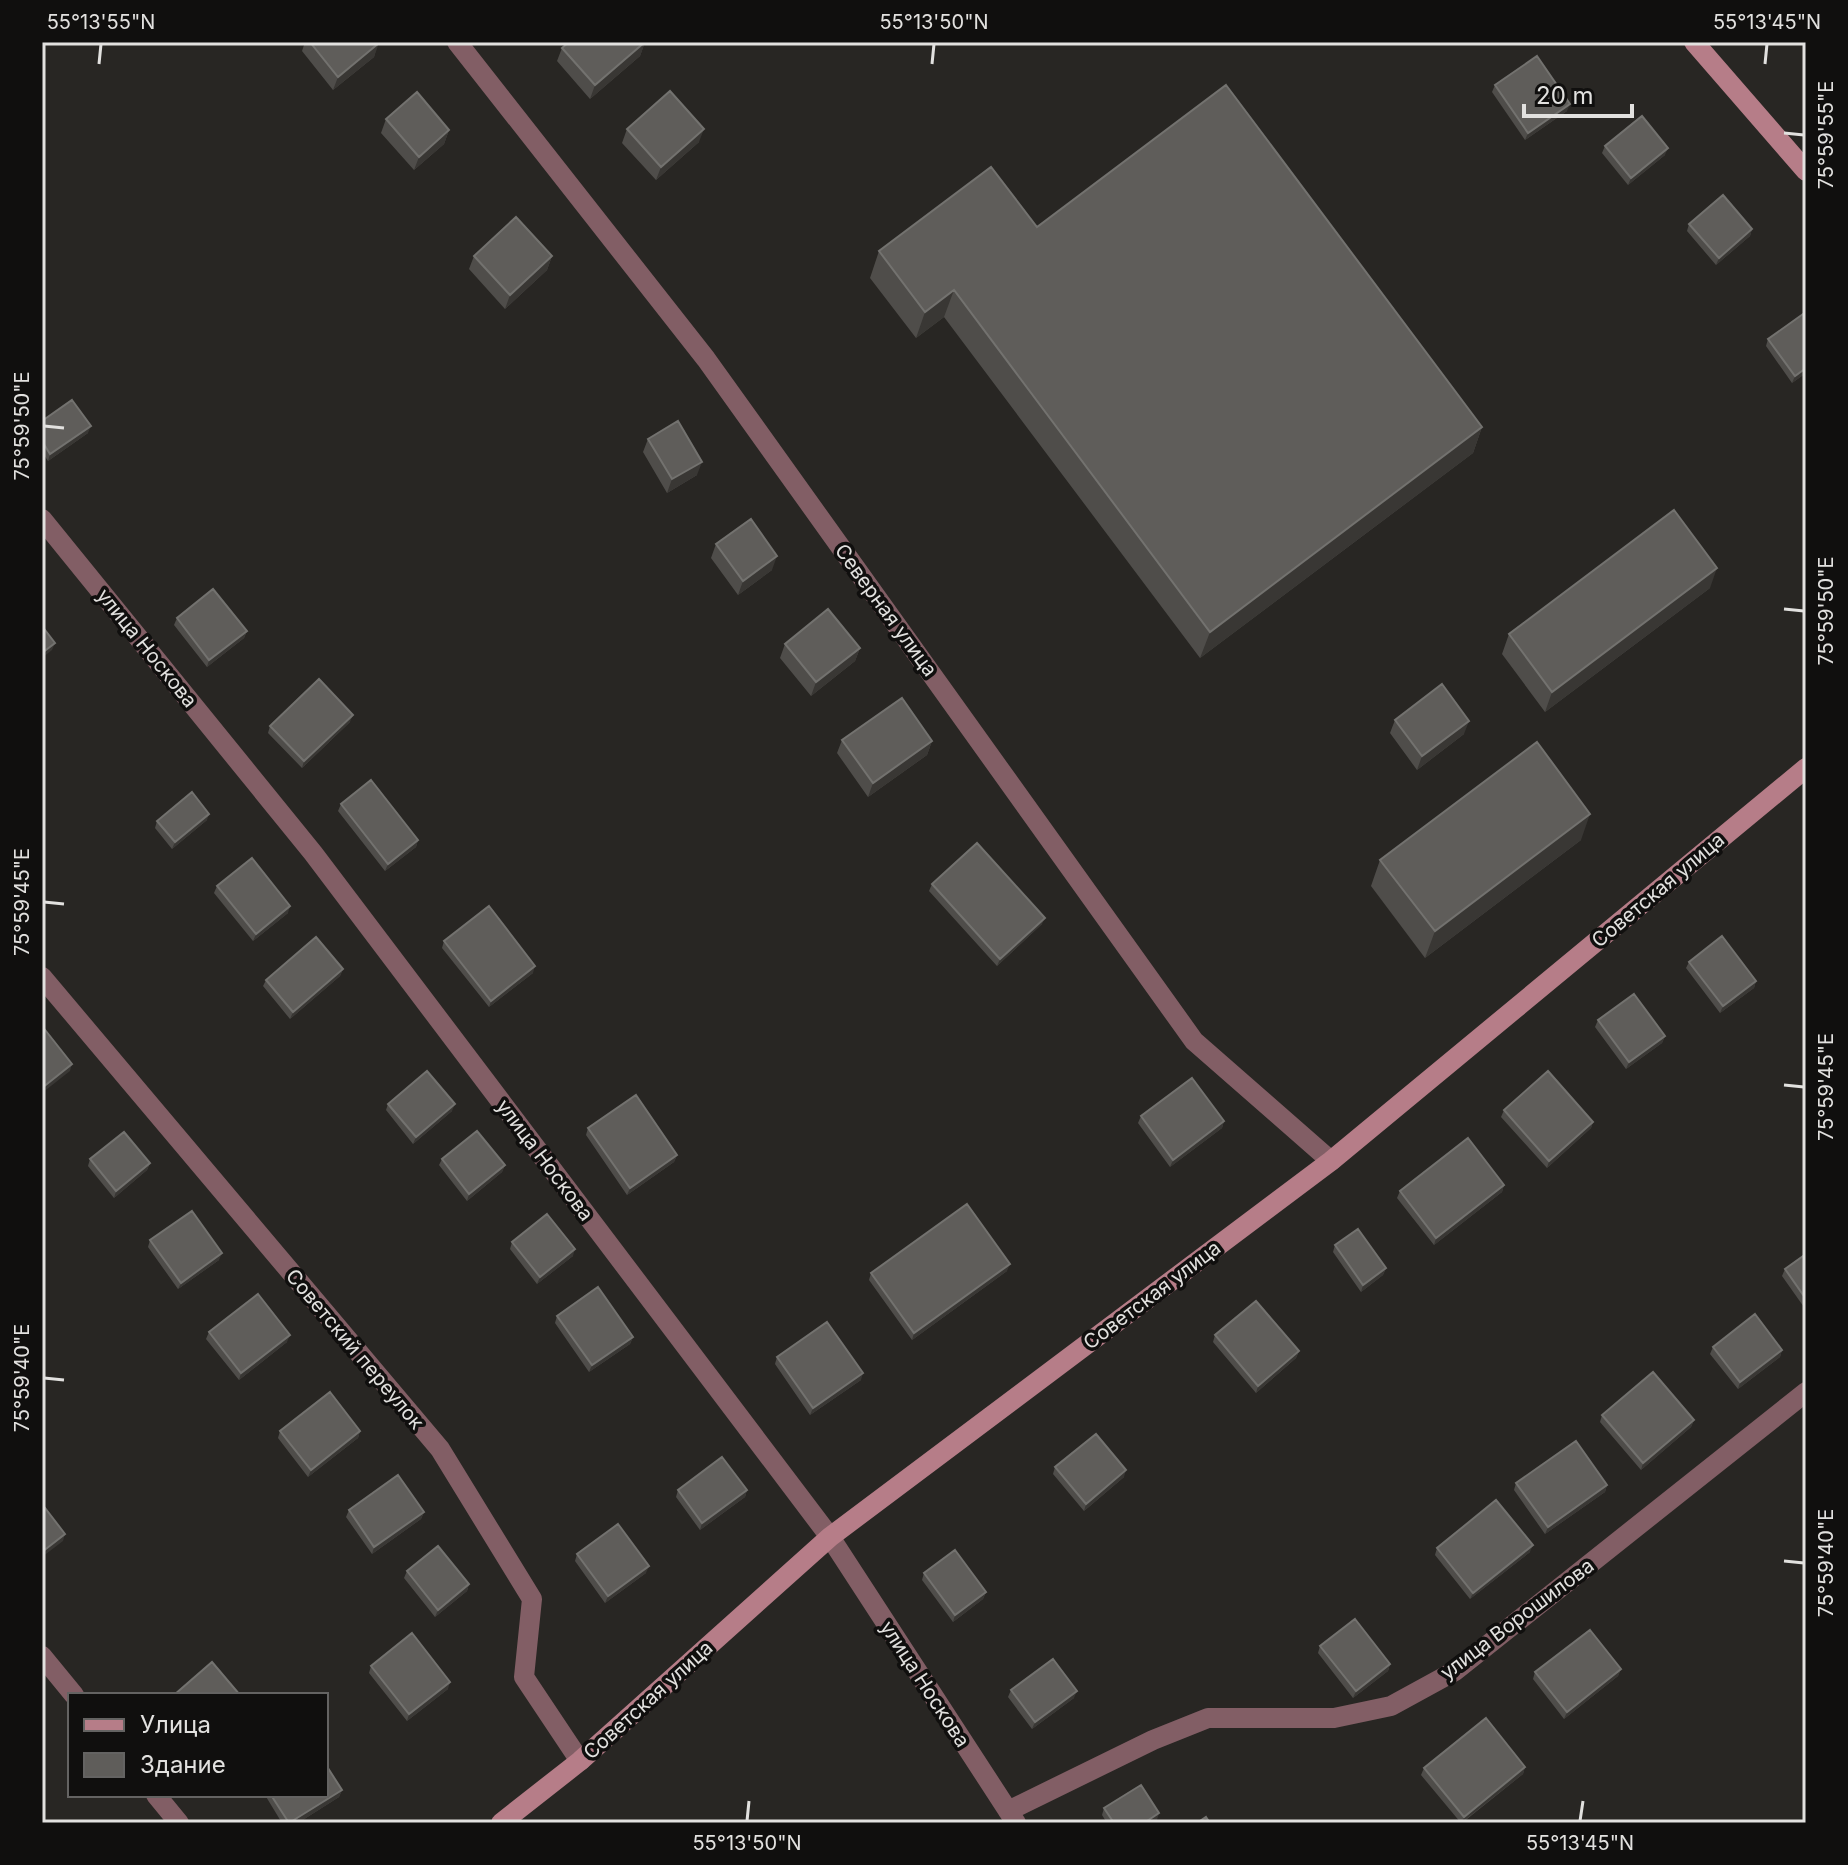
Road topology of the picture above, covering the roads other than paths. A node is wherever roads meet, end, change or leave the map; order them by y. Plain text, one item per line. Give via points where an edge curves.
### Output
1 (457, 42) edge
2 (1694, 42) edge
3 (1806, 171) edge
4 (42, 519) edge
5 (1806, 768) edge
6 (42, 977) edge
7 (1331, 1161) junction
8 (1806, 1392) edge
9 (830, 1537) junction
10 (42, 1656) edge
11 (72, 1693) edge
12 (580, 1761) junction
13 (158, 1797) edge
14 (1012, 1817) edge
15 (179, 1823) edge
16 (501, 1823) edge

1 - 7 street, Северная улица via 706,359 1194,1041
2 - 3 street
4 - 9 street, улица Носкова via 313,853
5 - 7 street, Советская улица
6 - 12 street, Советский переулок via 440,1449 532,1599 524,1677
7 - 9 street, Советская улица
8 - 14 street, улица Ворошилова via 1455,1671 1391,1706 1334,1718 1208,1718 1153,1740
9 - 12 street, Советская улица
9 - 14 street, улица Носкова
10 - 11 street
12 - 16 street, Советская улица
13 - 15 street

